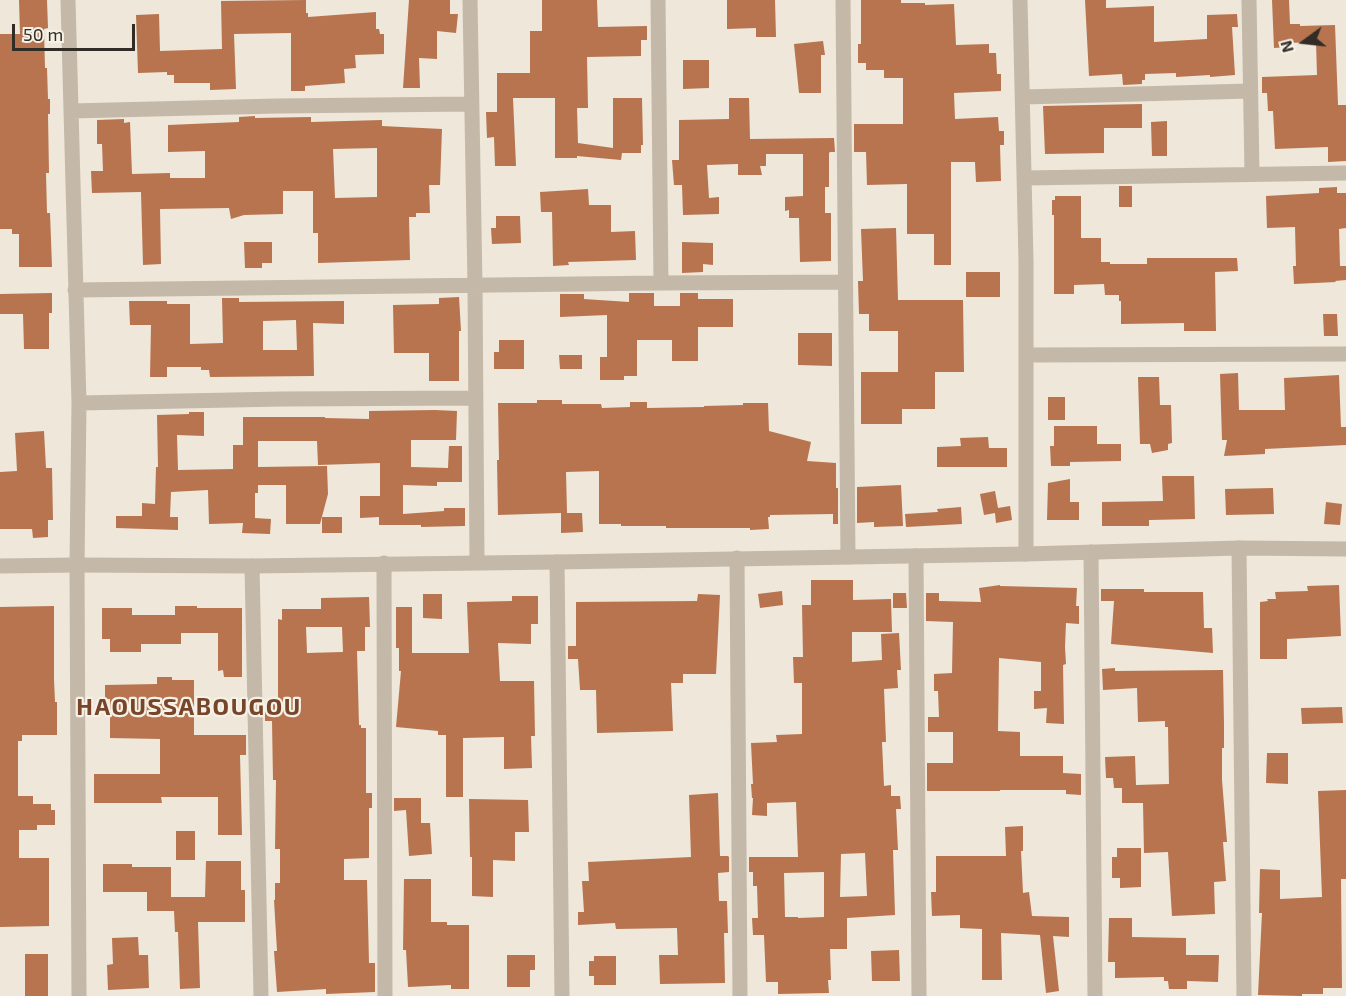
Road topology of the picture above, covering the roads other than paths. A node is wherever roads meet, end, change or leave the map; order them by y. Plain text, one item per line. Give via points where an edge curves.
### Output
1 (68, 0) edge
2 (470, 0) edge
3 (658, 0) edge
4 (843, 0) edge
5 (1020, 0) edge
6 (1249, 0) edge
7 (1250, 91) junction
8 (1023, 97) junction
9 (471, 104) junction
10 (71, 111) junction
11 (1252, 173) junction
12 (1346, 173) edge
13 (1025, 178) junction
14 (661, 282) junction
15 (845, 282) junction
16 (475, 285) junction
17 (75, 290) junction
18 (1346, 354) edge
19 (1027, 355) junction
20 (475, 398) junction
21 (79, 403) junction
22 (1239, 548) junction
23 (1346, 549) edge
24 (1091, 552) junction
25 (1026, 554) junction
26 (916, 556) junction
27 (848, 557) junction
28 (737, 558) junction
29 (477, 562) junction
30 (556, 562) junction
31 (384, 563) junction
32 (77, 565) junction
33 (0, 566) edge
34 (252, 566) junction
35 (79, 996) edge
36 (261, 996) edge
37 (385, 996) edge
38 (562, 996) edge
39 (740, 996) edge
40 (919, 996) edge
41 (1095, 996) edge
42 (1244, 996) edge

1 - 10 street
2 - 9 street
3 - 14 street
4 - 15 street
5 - 8 street
6 - 7 street
7 - 8 street
7 - 11 street
8 - 13 street
9 - 10 street
9 - 16 street
10 - 17 street
11 - 12 street
11 - 13 street
13 - 19 street
14 - 15 street
14 - 16 street
15 - 27 street
16 - 17 street
16 - 20 street
17 - 21 street
18 - 19 street
19 - 25 street
20 - 21 street
20 - 29 street
21 - 32 street
22 - 23 street
22 - 24 street
22 - 42 street
24 - 25 street
24 - 41 street
25 - 26 street
26 - 27 street
26 - 40 street
27 - 28 street
28 - 30 street
28 - 39 street
29 - 30 street
29 - 31 street
30 - 38 street
31 - 34 street
31 - 37 street
32 - 33 street
32 - 34 street
32 - 35 street
34 - 36 street

